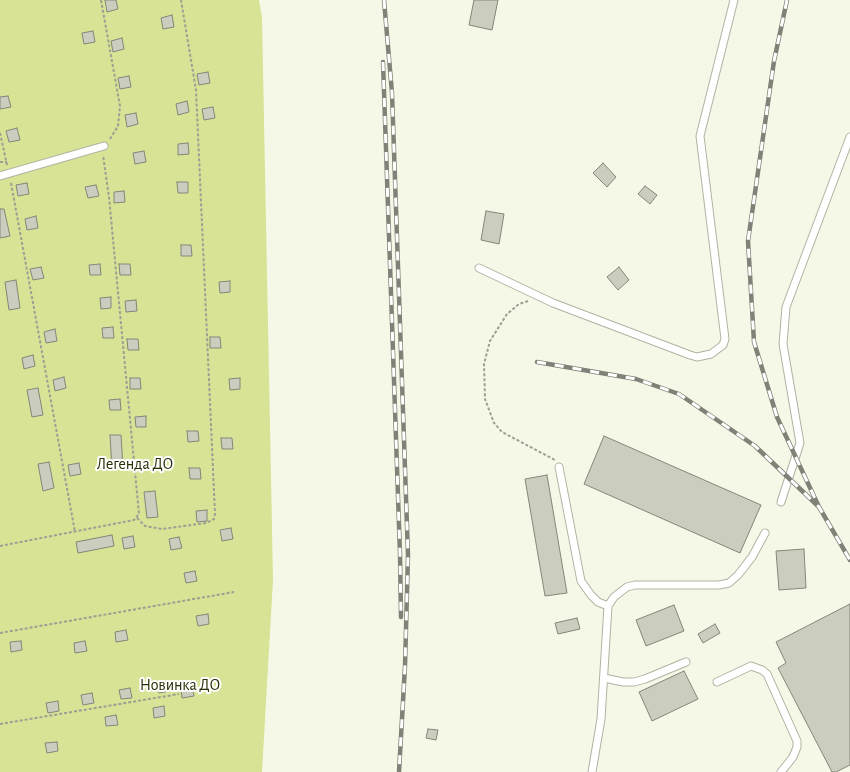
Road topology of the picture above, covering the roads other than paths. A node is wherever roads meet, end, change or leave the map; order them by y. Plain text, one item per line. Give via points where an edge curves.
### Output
1 (734, 0) edge
2 (850, 137) edge
3 (104, 146) road end
4 (0, 176) edge
5 (479, 268) dead end
6 (559, 467) road end
7 (781, 502) dead end
8 (765, 533) dead end
9 (608, 606) junction
10 (686, 662) dead end
11 (604, 678) junction
12 (717, 682) dead end
13 (592, 772) edge
14 (781, 772) edge

1 - 5 lane via 700,136 725,339 723,345 711,354 697,357 690,355 553,303
2 - 7 lane via 786,307 784,344 800,444
3 - 4 lane
6 - 9 lane via 581,581 598,602
8 - 9 lane via 752,556 729,583 635,585 620,591
9 - 11 lane
10 - 11 lane via 645,680 623,682
11 - 13 lane via 601,719
12 - 14 lane via 750,666 767,674 797,741 793,757

